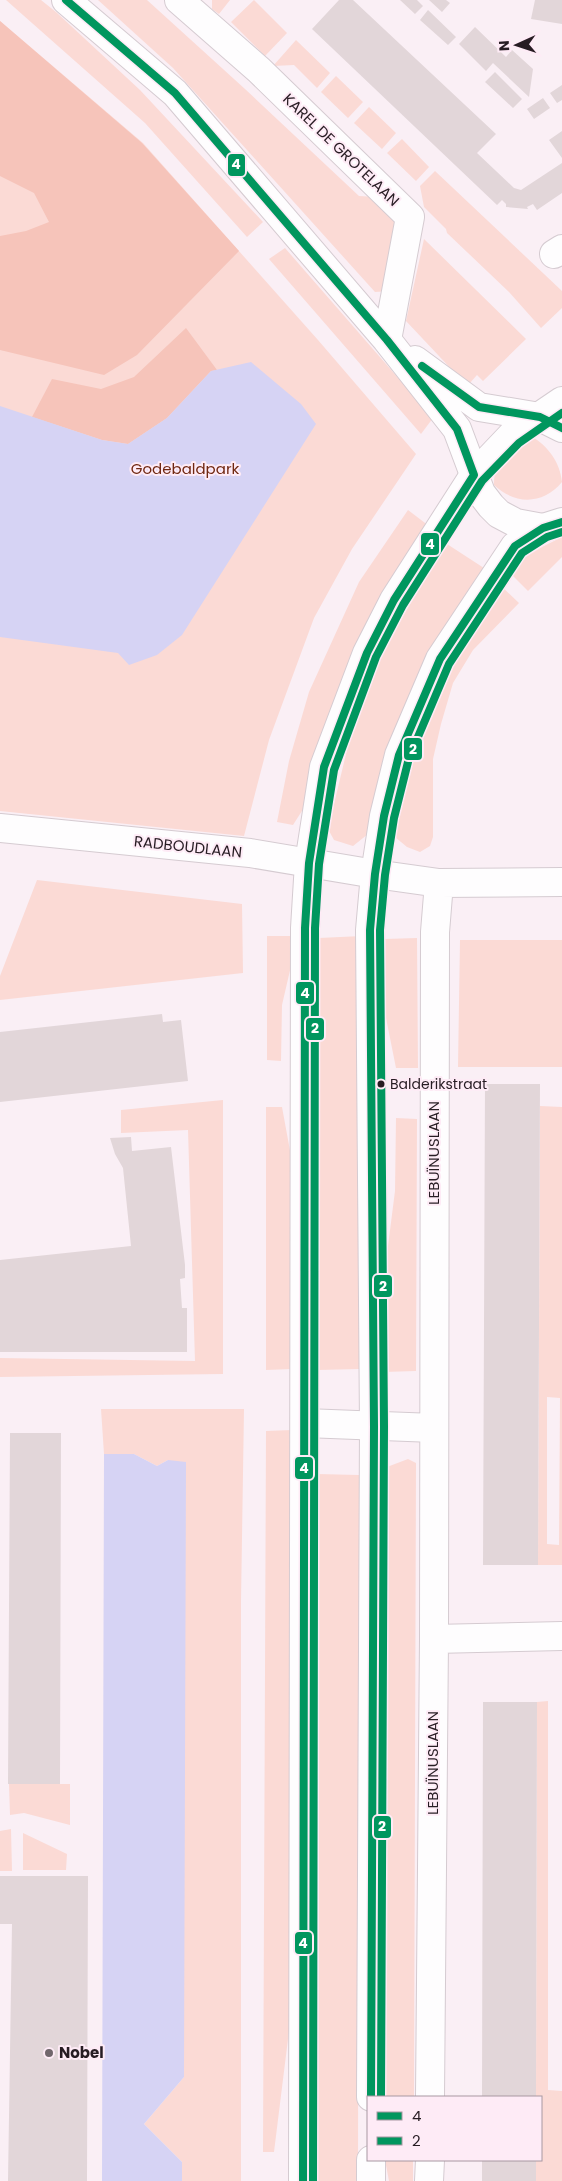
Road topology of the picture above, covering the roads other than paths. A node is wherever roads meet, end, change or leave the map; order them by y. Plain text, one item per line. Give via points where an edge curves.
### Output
1 (66, 0) edge
2 (179, 0) edge
3 (387, 340) junction
4 (562, 401) edge
5 (551, 423) edge
6 (474, 475) junction
7 (552, 525) edge
8 (0, 828) edge
9 (309, 863) junction
10 (375, 874) junction
11 (562, 882) edge
12 (439, 883) junction
13 (305, 1423) junction
14 (374, 1426) junction
15 (434, 1428) junction
16 (562, 1636) edge
17 (434, 1639) junction
18 (371, 2096) edge
19 (430, 2096) edge
20 (371, 2161) edge
21 (430, 2161) edge
22 (303, 2181) edge
23 (371, 2181) edge
24 (429, 2181) edge

1 - 3 main road via 175,93
2 - 3 main road, KAREL DE GROTELAAN via 259,70 410,217
3 - 5 main road via 479,407
3 - 6 main road via 457,430
4 - 5 main road
5 - 6 main road via 512,435
6 - 7 main road via 481,493 499,514 516,523
6 - 9 main road via 394,600 367,653 324,767
7 - 10 main road via 515,546 440,659 399,754 384,816
8 - 9 main road, RADBOUDLAAN via 250,853
9 - 10 main road, RADBOUDLAAN
9 - 13 main road via 306,928
10 - 12 main road
10 - 14 main road via 370,930
11 - 12 main road
12 - 15 main road, LEBUÏNUSLAAN via 435,932
13 - 14 main road
13 - 22 main road
14 - 15 main road
14 - 18 main road
15 - 17 main road, LEBUÏNUSLAAN
16 - 17 main road
17 - 19 main road, LEBUÏNUSLAAN
20 - 23 main road
21 - 24 main road

